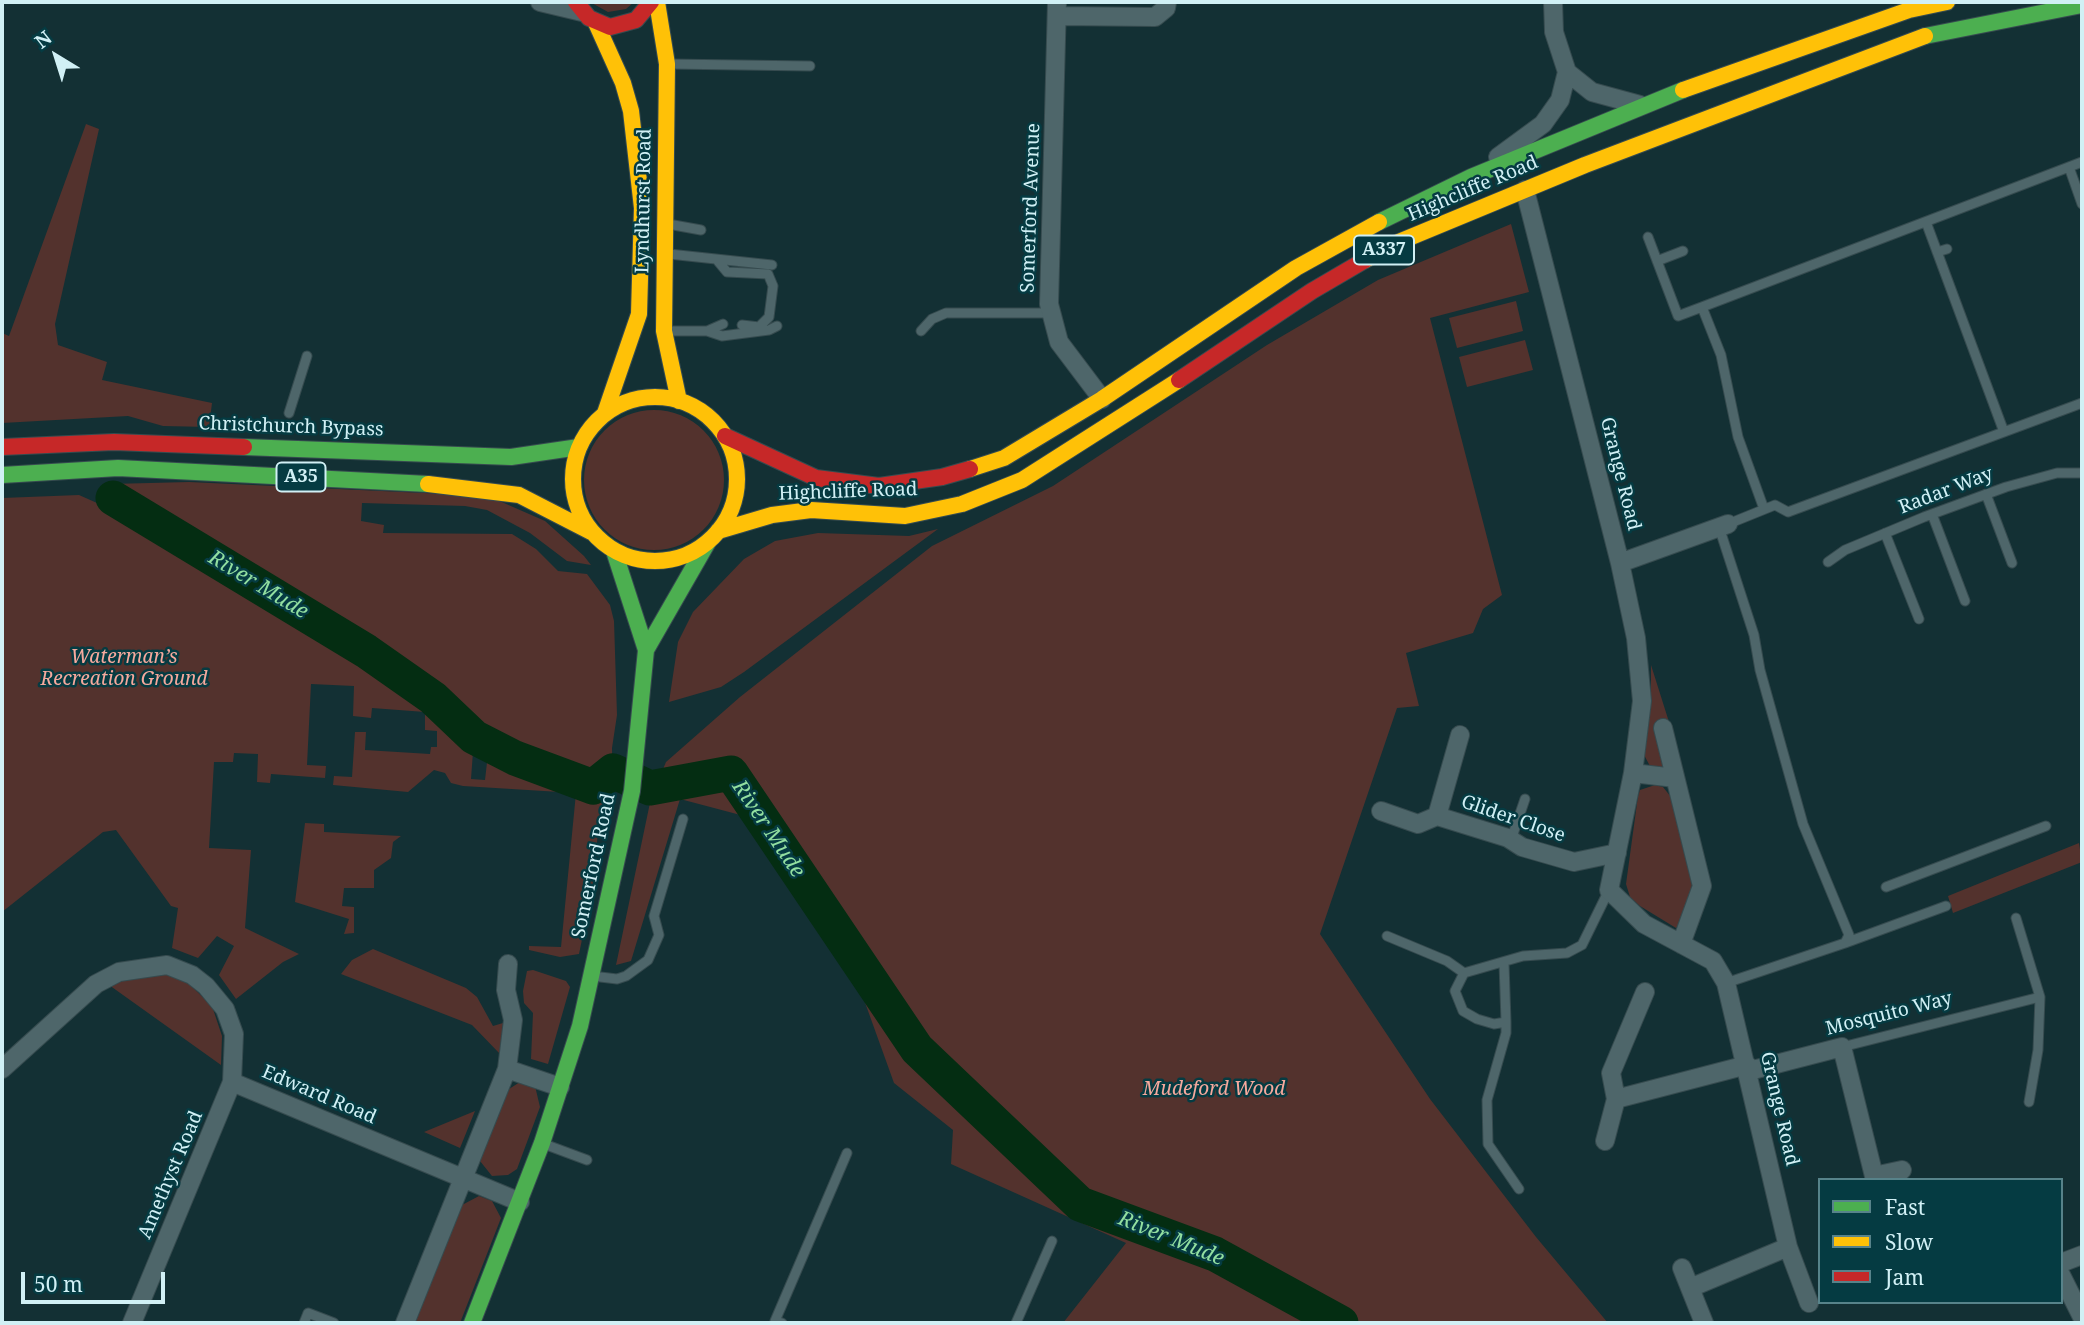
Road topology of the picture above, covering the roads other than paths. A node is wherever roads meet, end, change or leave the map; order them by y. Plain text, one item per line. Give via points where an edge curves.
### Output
1 (540, 2) edge
2 (651, 2) edge
3 (657, 2) edge
4 (1167, 2) edge
5 (1553, 2) edge
6 (1947, 2) edge
7 (2082, 5) edge
8 (1057, 9) edge
9 (585, 12) edge
10 (667, 64) junction
11 (810, 66) dead end
12 (1567, 72) junction
13 (1640, 105) junction
14 (2082, 162) edge
15 (2069, 167) junction
16 (1471, 177) junction
17 (1525, 190) junction
18 (2081, 201) edge
19 (2070, 202) dead end
20 (1926, 222) junction
21 (663, 223) junction
22 (701, 230) dead end
23 (1647, 237) dead end
24 (1947, 249) dead end
25 (1683, 251) dead end
26 (1937, 253) junction
27 (664, 254) junction
28 (717, 260) junction
29 (1657, 261) junction
30 (772, 265) dead end
31 (1702, 307) junction
32 (1052, 313) junction
33 (723, 324) dead end
34 (742, 325) dead end
35 (777, 327) dead end
36 (664, 331) junction
37 (707, 331) junction
38 (921, 331) dead end
39 (307, 356) dead end
40 (1102, 399) junction
41 (679, 401) junction
42 (2082, 403) edge
43 (289, 413) dead end
44 (605, 413) junction
45 (2004, 432) junction
46 (725, 436) junction
47 (2, 447) edge
48 (579, 447) junction
49 (2082, 472) edge
50 (2, 475) edge
51 (1986, 494) junction
52 (1764, 509) junction
53 (1932, 514) junction
54 (1723, 525) junction
55 (591, 532) junction
56 (1885, 533) junction
57 (713, 537) junction
58 (614, 551) junction
59 (1828, 562) dead end
60 (1620, 563) junction
61 (2012, 563) dead end
62 (1965, 601) dead end
63 (1919, 619) dead end
64 (646, 650) junction
65 (1663, 728) dead end
66 (1460, 735) dead end
67 (1633, 773) junction
68 (1675, 778) junction
69 (1525, 799) dead end
70 (1381, 811) dead end
71 (1437, 816) junction
72 (683, 819) dead end
73 (2046, 826) dead end
74 (1511, 840) junction
75 (1617, 853) junction
76 (1886, 887) dead end
77 (1609, 890) junction
78 (1946, 906) dead end
79 (2016, 918) dead end
80 (1387, 936) dead end
81 (1847, 939) junction
82 (1681, 944) junction
83 (1504, 963) junction
84 (508, 964) dead end
85 (1464, 973) junction
86 (590, 976) junction
87 (1726, 983) junction
88 (1645, 992) dead end
89 (2040, 997) junction
90 (1506, 1022) junction
91 (1842, 1047) junction
92 (1748, 1068) junction
93 (2, 1069) edge
94 (507, 1069) junction
95 (232, 1082) junction
96 (560, 1087) junction
97 (1616, 1099) junction
98 (2029, 1102) dead end
99 (1605, 1140) dead end
100 (542, 1143) junction
101 (847, 1153) dead end
102 (587, 1160) dead end
103 (1902, 1170) dead end
104 (463, 1178) junction
105 (1519, 1189) dead end
106 (520, 1202) junction
107 (1052, 1241) dead end
108 (1788, 1247) junction
109 (2082, 1255) edge
110 (2063, 1262) edge
111 (1682, 1268) dead end
112 (2063, 1279) edge
113 (1690, 1287) junction
114 (1809, 1303) dead end
115 (2082, 1317) edge
116 (132, 1323) edge
117 (304, 1323) edge
118 (334, 1323) edge
119 (405, 1323) edge
120 (472, 1323) edge
121 (782, 1323) edge
122 (1016, 1323) edge
123 (1704, 1323) edge

1 - 9 street
2 - 9 main road via 636,20 623,26
3 - 10 main road, Lyndhurst Road
4 - 8 street via 1155,17
5 - 12 street via 1555,32
6 - 13 main road, Highcliffe Road / A337 via 1909,10
7 - 17 main road, Highcliffe Road / A337 via 1925,36
8 - 32 street, Somerford Avenue
9 - 44 main road, Lyndhurst Road via 623,83 631,111 642,208 639,314
10 - 11 lane
10 - 21 main road, Lyndhurst Road
12 - 13 street via 1592,92
12 - 16 street via 1560,100 1543,124
13 - 16 main road, Highcliffe Road / A337
14 - 15 lane
15 - 18 lane
15 - 20 lane
16 - 40 main road, Highcliffe Road / A337 via 1296,268
17 - 57 main road, Highcliffe Road / A337 via 1394,244 1312,291 1022,480 962,504 905,516 811,510 772,515
17 - 60 street, Grange Road
18 - 19 lane
20 - 26 lane
20 - 31 lane
21 - 22 lane
21 - 27 main road, Lyndhurst Road
23 - 29 lane
24 - 26 lane
25 - 29 lane
26 - 45 lane via 1958,293
27 - 28 lane
27 - 36 main road, Lyndhurst Road
28 - 30 lane
28 - 34 lane via 727,272 768,274 773,286 769,317 759,327
29 - 31 lane via 1678,317
31 - 52 lane via 1721,355 1738,438
32 - 38 lane via 946,313
32 - 40 street, Somerford Avenue via 1059,342
33 - 37 lane
35 - 37 lane via 722,336
36 - 37 lane
36 - 41 main road, Lyndhurst Road
39 - 43 lane
40 - 46 main road, Highcliffe Road / A337 via 1004,458 942,477 879,486 816,478
41 - 44 main road via 654,397 628,401
41 - 46 main road via 697,409
42 - 45 lane
44 - 48 main road
45 - 52 lane via 1788,512 1775,505
46 - 57 main road via 735,460 737,485 731,510
47 - 48 main road, Christchurch Bypass / A35 via 114,442 511,457
48 - 55 main road via 573,491
49 - 51 lane, Radar Way via 2032,479
50 - 55 main road, A35 via 118,468 453,485 519,495
51 - 53 lane, Radar Way
51 - 61 lane
52 - 54 lane
53 - 56 lane, Radar Way
53 - 62 lane
54 - 60 street
54 - 81 lane via 1803,824
55 - 58 main road
56 - 59 lane, Radar Way
56 - 63 lane
57 - 58 main road via 686,555 662,561 637,560
57 - 64 main road, Somerford Road
58 - 64 main road, Somerford Road
60 - 67 street, Grange Road via 1643,701
64 - 86 main road, Somerford Road via 632,791
65 - 68 street
66 - 71 street, Glider Close
67 - 68 street
67 - 75 street, Grange Road
68 - 82 street via 1702,886
69 - 74 lane
70 - 71 street, Glider Close via 1418,824
71 - 74 street, Glider Close
72 - 86 lane via 654,916 659,935 648,960 617,979
73 - 76 lane
74 - 75 street, Glider Close via 1574,862
75 - 77 street, Grange Road
77 - 82 street, Grange Road via 1644,924
77 - 83 lane via 1582,945 1567,953 1523,956
78 - 81 lane
79 - 89 lane
80 - 85 lane
81 - 87 lane
82 - 87 street, Grange Road via 1713,961
83 - 85 lane
83 - 90 lane
84 - 94 street via 506,990 513,1020
85 - 90 lane via 1455,991 1463,1011 1477,1020
86 - 96 main road, Somerford Road
87 - 92 street, Grange Road
88 - 97 street via 1611,1073
89 - 91 lane, Mosquito Way
89 - 98 lane via 2038,1050
90 - 105 lane via 1487,1100 1488,1144
91 - 92 street, Mosquito Way
91 - 103 street via 1874,1176
92 - 97 street, Mosquito Way
92 - 108 street, Grange Road
93 - 95 street, Edward Road via 99,983 137,967 167,965 192,975 225,1009 234,1034
94 - 96 street
94 - 104 street
95 - 104 street, Edward Road
95 - 116 street, Amethyst Road
96 - 100 main road, Somerford Road
97 - 99 street
100 - 102 lane
100 - 106 main road, Somerford Road
101 - 121 lane via 775,1321
104 - 106 street, Edward Road
104 - 119 street
106 - 120 main road, Somerford Road
107 - 122 lane
108 - 113 street
108 - 114 street, Grange Road
109 - 110 street
111 - 113 street
112 - 115 street
113 - 123 street
117 - 118 lane via 308,1313

